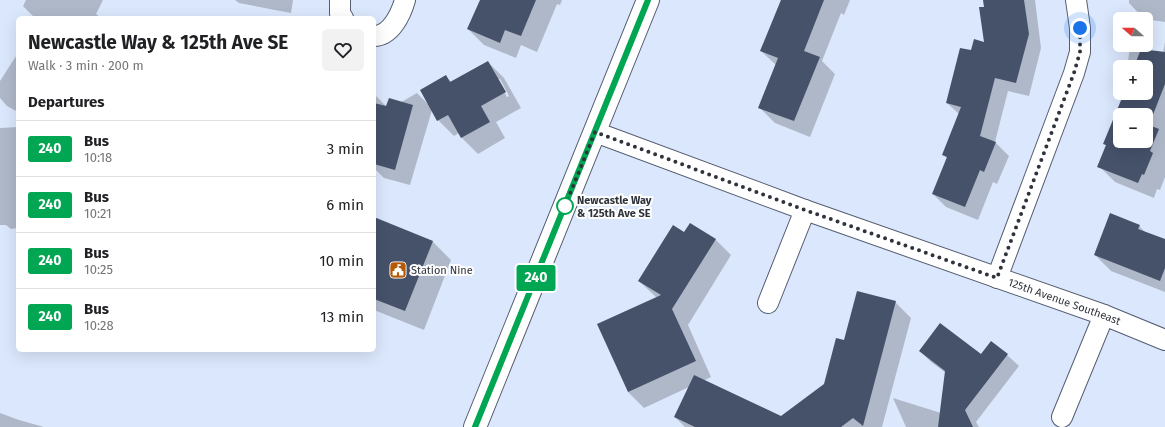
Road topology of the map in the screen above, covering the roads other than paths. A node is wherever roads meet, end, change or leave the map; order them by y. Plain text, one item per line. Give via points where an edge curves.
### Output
1 (340, 0) edge
2 (404, 0) edge
3 (648, 0) edge
4 (1076, 0) edge
5 (342, 16) edge
6 (376, 36) edge
7 (595, 132) junction
8 (805, 210) junction
9 (997, 278) junction
10 (768, 303) dead end
11 (1104, 315) junction
12 (1165, 340) edge
13 (1062, 417) dead end
14 (475, 427) edge

1 - 5 street
2 - 6 street via 401,13 392,27
3 - 7 main road
4 - 9 street via 1080,52
7 - 8 street, 125th Avenue Southeast
7 - 14 main road
8 - 9 street, 125th Avenue Southeast
8 - 10 street
9 - 11 street, 125th Avenue Southeast
11 - 12 street, 125th Avenue Southeast
11 - 13 street

